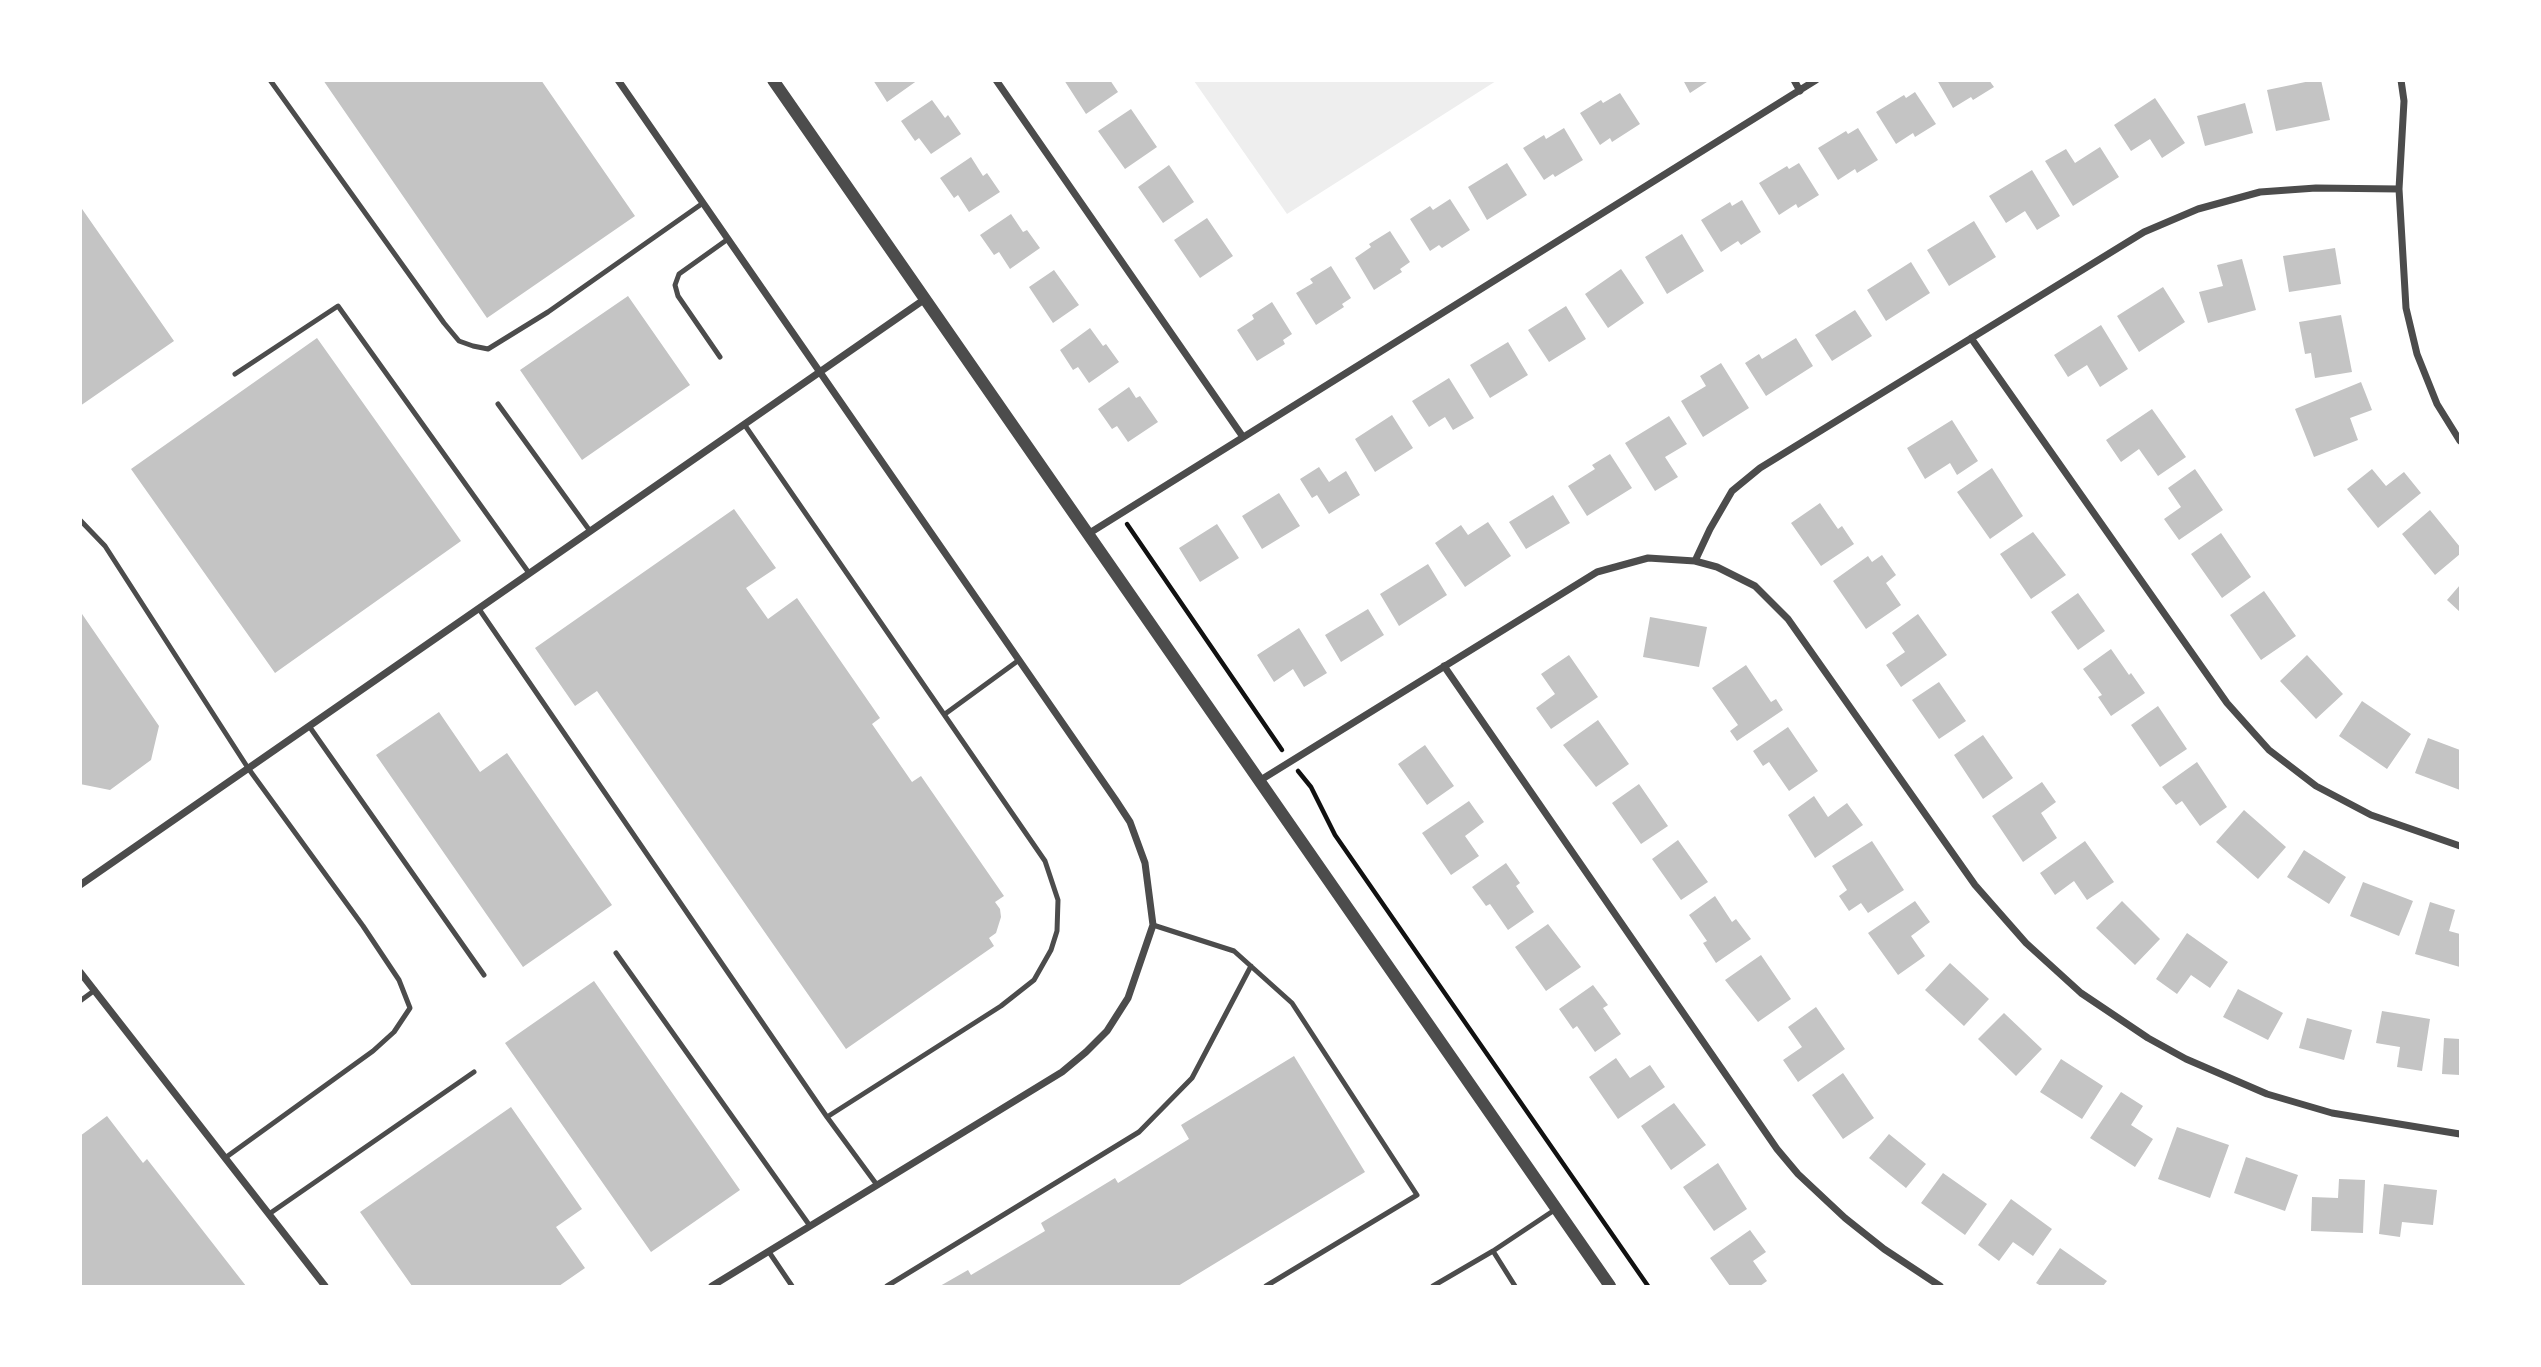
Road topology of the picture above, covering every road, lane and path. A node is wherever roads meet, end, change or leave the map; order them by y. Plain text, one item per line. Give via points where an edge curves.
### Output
1 (270, 80) edge
2 (618, 80) edge
3 (773, 80) edge
4 (996, 80) edge
5 (1794, 80) edge
6 (1816, 80) edge
7 (2401, 80) edge
8 (1800, 90) junction
9 (2399, 189) junction
10 (703, 202) junction
11 (729, 239) junction
12 (925, 299) junction
13 (1971, 338) junction
14 (720, 357) dead end
15 (820, 372) junction
16 (235, 374) dead end
17 (498, 404) dead end
18 (744, 424) junction
19 (1243, 437) junction
20 (2460, 441) edge
21 (1120, 514) junction
22 (80, 520) edge
23 (590, 531) junction
24 (1088, 534) junction
25 (1695, 561) junction
26 (529, 573) junction
27 (479, 608) junction
28 (1019, 660) junction
29 (1444, 666) junction
30 (945, 714) junction
31 (309, 726) junction
32 (1290, 762) junction
33 (248, 768) junction
34 (1259, 781) junction
35 (2460, 846) edge
36 (80, 885) edge
37 (1153, 925) junction
38 (616, 953) dead end
39 (1251, 966) junction
40 (80, 972) edge
41 (484, 975) dead end
42 (95, 990) junction
43 (80, 1001) edge
44 (474, 1072) dead end
45 (827, 1117) junction
46 (2460, 1134) edge
47 (225, 1158) junction
48 (877, 1185) junction
49 (1556, 1209) junction
50 (269, 1214) junction
51 (810, 1226) junction
52 (1493, 1251) junction
53 (769, 1252) junction
54 (325, 1286) edge
55 (712, 1286) edge
56 (792, 1286) edge
57 (887, 1286) edge
58 (1266, 1286) edge
59 (1433, 1286) edge
60 (1515, 1286) edge
61 (1610, 1286) edge
62 (1648, 1286) edge
63 (1940, 1286) edge

1 - 10 lane via 444,323 459,341 473,346 488,349 548,312
2 - 10 street
3 - 12 street
4 - 19 street
5 - 8 street
6 - 8 street
7 - 9 street
8 - 19 street
9 - 13 street via 2260,192 2198,209 2144,232
9 - 20 street via 2406,308 2417,354
10 - 11 street
11 - 14 lane via 679,274 675,285
11 - 15 street
12 - 15 street
12 - 24 street
13 - 25 street via 1760,468 1732,491
13 - 35 street via 2227,704 2269,750 2316,786 2371,815
15 - 18 street
15 - 28 street
16 - 26 lane via 338,306
17 - 23 lane
18 - 23 street
18 - 30 lane
19 - 21 street
21 - 24 street
21 - 32 path
22 - 33 lane via 105,546
23 - 26 street
24 - 34 street
25 - 29 street via 1648,558 1597,572
25 - 46 street via 1755,586 1772,601 1975,885 2026,943 2081,993 2186,1059 2267,1094 2332,1113
26 - 27 street
27 - 31 street
27 - 45 lane
28 - 30 lane
28 - 37 street via 1130,822 1145,863
29 - 32 street
29 - 63 street via 1777,1149 1845,1218
30 - 45 lane via 1045,861 1058,900 1057,931 1034,980
31 - 33 street
31 - 41 lane
32 - 34 street
32 - 62 path via 1311,787 1335,835
33 - 36 street
33 - 47 lane via 363,926 399,980 410,1007 394,1032 373,1051
34 - 49 street
37 - 39 lane via 1234,951
37 - 48 street via 1128,998 1107,1031 1086,1052 1062,1072
38 - 51 lane
39 - 57 lane via 1192,1078 1139,1132
39 - 58 lane via 1292,1003 1417,1195
40 - 42 street
42 - 43 lane
42 - 47 street
44 - 50 lane
45 - 48 lane
47 - 50 street
48 - 51 street
49 - 52 lane
49 - 61 street
50 - 54 street
51 - 53 street
52 - 59 lane
52 - 60 lane
53 - 55 street
53 - 56 lane

